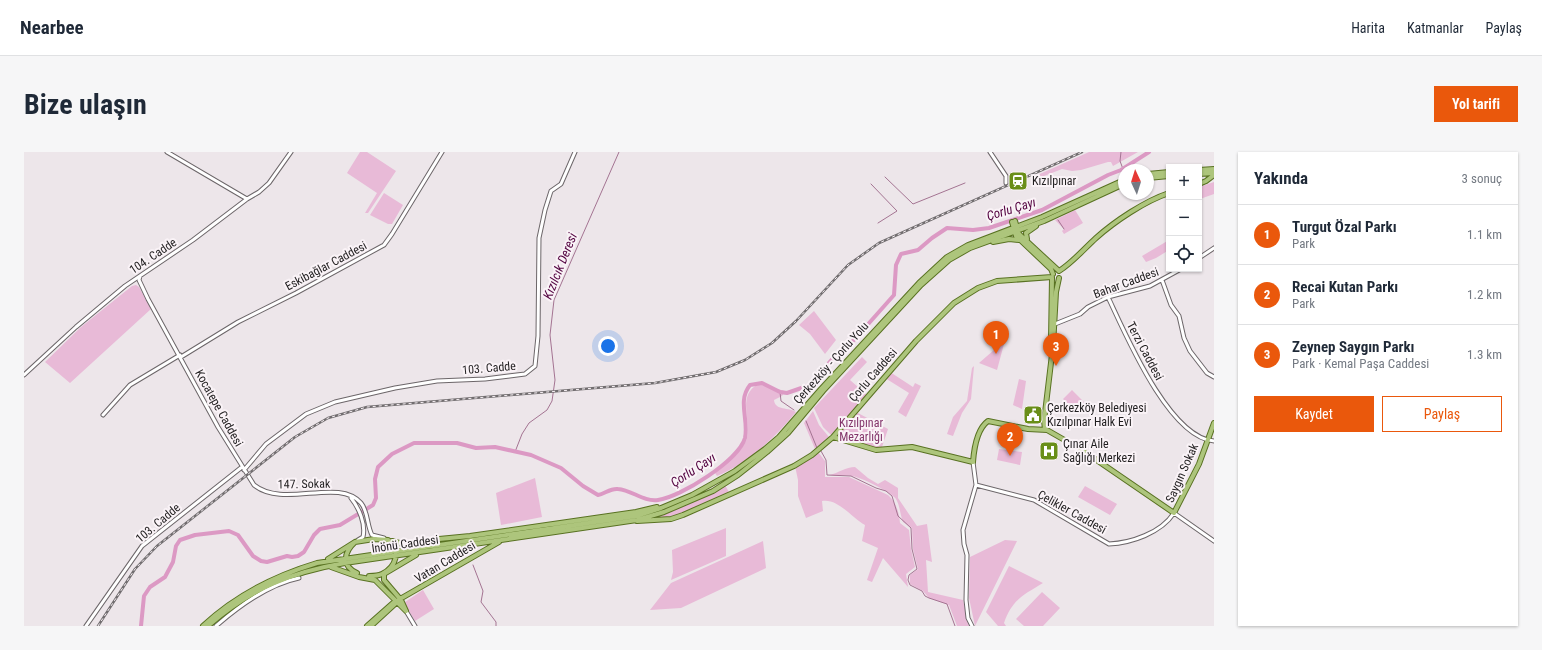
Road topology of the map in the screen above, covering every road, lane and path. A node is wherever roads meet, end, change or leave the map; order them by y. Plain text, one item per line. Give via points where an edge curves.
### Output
1 (167, 152) edge
2 (291, 152) edge
3 (442, 152) edge
4 (576, 152) edge
5 (990, 152) edge
6 (1214, 169) edge
7 (1202, 170) edge
8 (1166, 172) edge
9 (1154, 173) edge
10 (1202, 174) edge
11 (1214, 174) edge
12 (1166, 176) edge
13 (1154, 177) edge
14 (1006, 183) dead end
15 (1118, 183) edge
16 (1202, 183) edge
17 (1118, 187) edge
18 (1166, 194) edge
19 (246, 199) junction
20 (1013, 221) junction
21 (1044, 221) junction
22 (1029, 222) junction
23 (1016, 230) junction
24 (1004, 232) junction
25 (982, 242) junction
26 (1028, 244) junction
27 (1214, 248) edge
28 (1202, 256) edge
29 (1060, 271) junction
30 (1176, 272) edge
31 (140, 276) junction
32 (1052, 277) junction
33 (1059, 278) junction
34 (1162, 280) junction
35 (1108, 297) junction
36 (1055, 324) junction
37 (180, 355) junction
38 (24, 375) edge
39 (1214, 377) edge
40 (103, 415) dead end
41 (1214, 422) edge
42 (1041, 429) junction
43 (833, 437) junction
44 (1208, 441) junction
45 (1214, 441) edge
46 (973, 462) junction
47 (242, 467) junction
48 (244, 470) junction
49 (976, 485) junction
50 (692, 495) junction
51 (350, 496) junction
52 (1174, 514) junction
53 (618, 523) junction
54 (385, 539) junction
55 (504, 540) junction
56 (1214, 541) edge
57 (355, 542) junction
58 (408, 546) junction
59 (441, 547) junction
60 (397, 553) junction
61 (345, 561) junction
62 (318, 565) junction
63 (384, 574) junction
64 (366, 577) junction
65 (299, 578) dead end
66 (399, 602) junction
67 (406, 611) joint
68 (86, 626) edge
69 (203, 626) edge
70 (208, 626) edge
71 (216, 626) edge
72 (367, 626) edge
73 (371, 626) edge
74 (415, 626) edge
75 (972, 626) edge

1 - 19 street
2 - 19 street, 104. Cadde via 269,183
3 - 37 street, Eskibağlar Caddesi via 384,244
4 - 48 street, 103. Cadde via 561,184 552,191 539,238 538,336 535,366 525,374 437,381 335,402 306,414 266,444
5 - 14 street via 1006,176
6 - 7 main road
8 - 9 main road
10 - 11 main road
11 - 16 main road
12 - 13 main road
15 - 22 main road
17 - 21 main road
18 - 29 main road via 1156,197 1098,236
19 - 31 street, 104. Cadde via 193,240
20 - 22 main road
20 - 23 main road
20 - 24 main road
21 - 23 main road
21 - 26 main road via 1026,233
22 - 23 main road
23 - 24 main road
23 - 25 main road
23 - 26 main road
24 - 25 main road
25 - 26 main road via 1013,238
25 - 50 main road, Çerkezköy - Çorlu Yolu via 957,251 930,271 779,437 735,471
25 - 53 main road via 958,254 932,274 781,440 738,475 713,491 674,508
26 - 29 main road
26 - 32 main road via 1051,269
27 - 28 street
29 - 32 main road
29 - 33 main road
30 - 34 street, Bahar Caddesi
31 - 37 street, Kocatepe Caddesi via 143,290
31 - 38 street, 104. Cadde via 76,327
32 - 33 main road, Çorlu Caddesi
32 - 42 main road via 1051,339
32 - 43 main road, Çorlu Caddesi via 988,283 947,307
33 - 36 main road
34 - 35 street, Bahar Caddesi via 1150,286
34 - 39 street via 1171,305 1179,316 1190,351 1207,373
35 - 36 street, Bahar Caddesi via 1080,314
35 - 44 street, Terzi Caddesi via 1150,383 1172,412 1191,431
36 - 42 main road
37 - 40 street, Eskibağlar Caddesi via 130,385
37 - 47 street, Kocatepe Caddesi
41 - 44 main road, Saygın Sokak
42 - 46 main road via 988,421 982,426 978,436
42 - 52 main road via 1082,450
43 - 46 main road via 876,450 912,448
43 - 53 main road, Çorlu Caddesi via 794,466 683,515
44 - 45 street
44 - 52 main road, Saygın Sokak
46 - 49 street
47 - 48 street, Kocatepe Caddesi
47 - 68 street, 103. Cadde via 142,546
48 - 51 street, 147. Sokak via 254,485 270,494 332,493
49 - 52 street, Çelikler Caddesi via 1034,500 1109,544 1155,531
49 - 75 street via 964,530 967,555 966,600 968,618
50 - 58 main road via 636,512 439,539
50 - 59 main road via 636,516
51 - 54 street via 364,508 372,535
51 - 57 street via 359,509 364,529 363,537
52 - 56 street
53 - 55 main road, İnönü Caddesi
54 - 57 main road
54 - 58 main road
54 - 60 main road via 393,544
55 - 59 main road, İnönü Caddesi
55 - 66 main road, Vatan Caddesi
57 - 61 main road via 349,548
57 - 62 main road
58 - 59 main road
59 - 60 main road, İnönü Caddesi
59 - 63 main road via 410,557
60 - 61 main road, İnönü Caddesi
60 - 63 main road
61 - 62 main road, İnönü Caddesi
61 - 64 main road via 354,572
62 - 64 main road
62 - 69 main road via 287,572 252,590
62 - 70 main road, İnönü Caddesi via 259,590 237,603
63 - 64 main road
63 - 66 main road via 384,580
64 - 66 main road via 375,580
65 - 71 street via 254,598
66 - 67 main road
66 - 72 main road, Vatan Caddesi
66 - 73 main road, Vatan Caddesi
67 - 74 street

